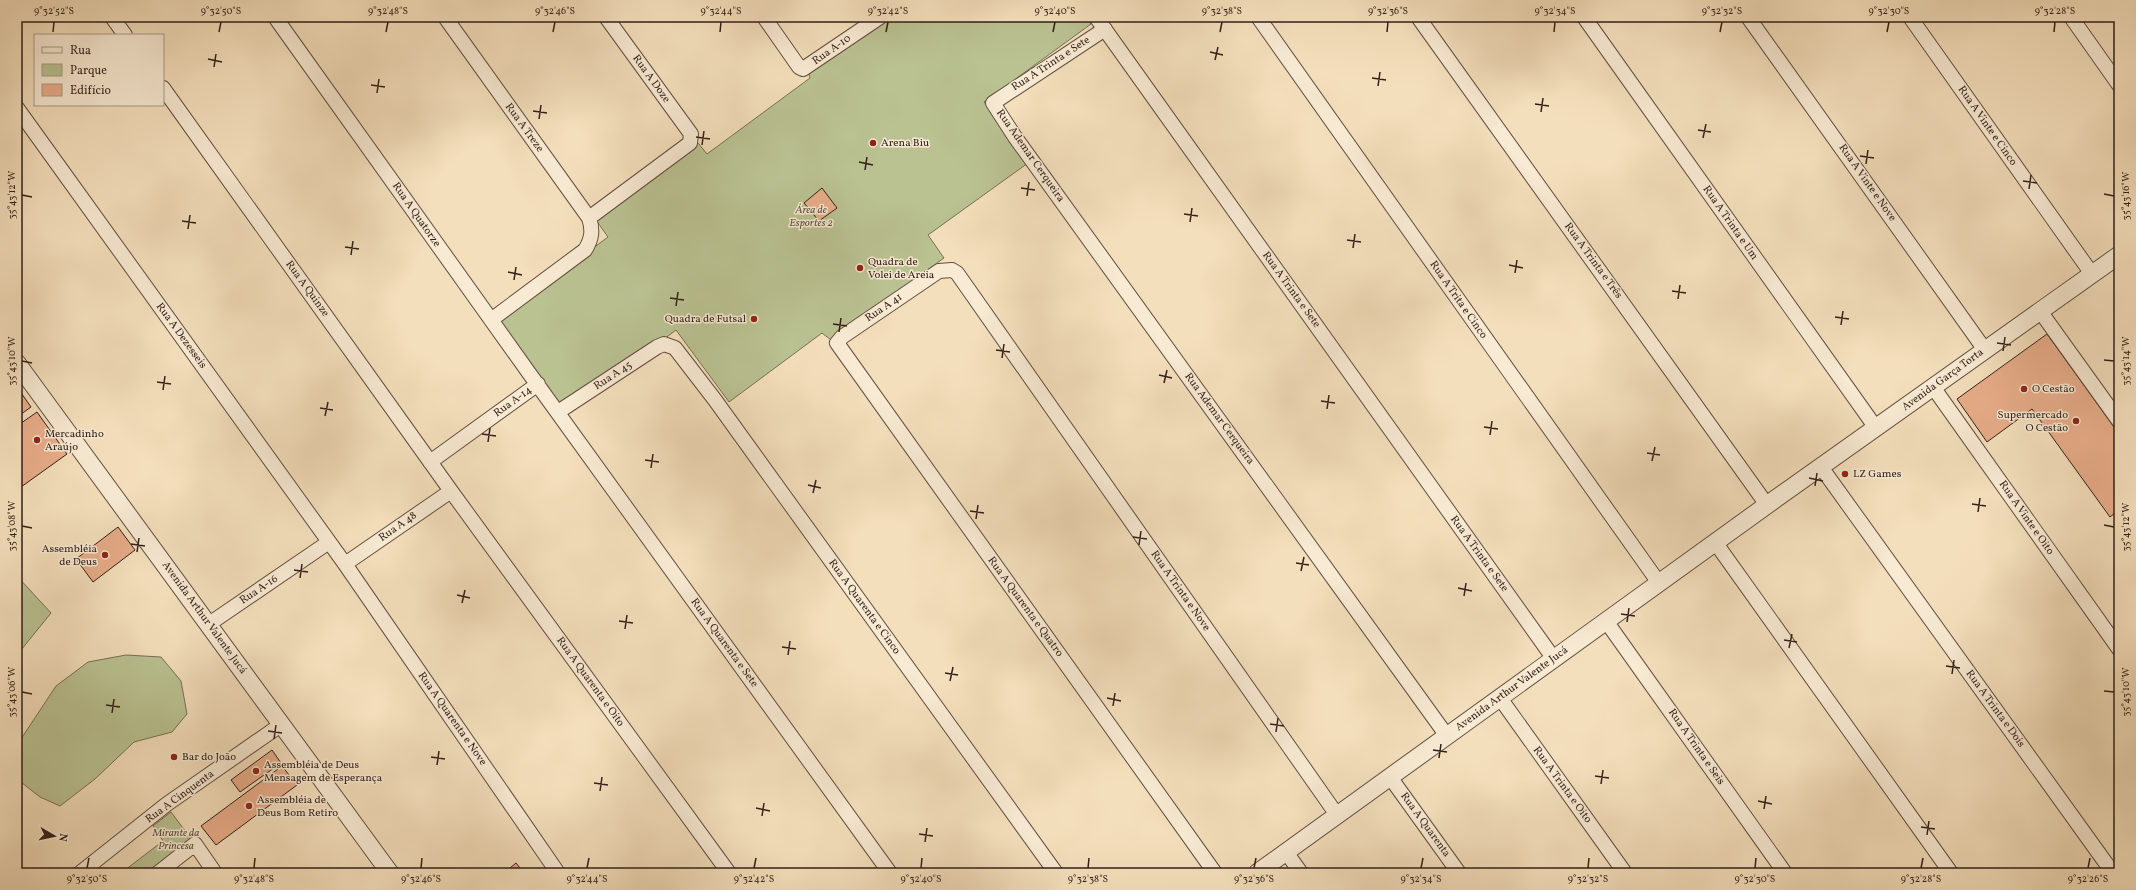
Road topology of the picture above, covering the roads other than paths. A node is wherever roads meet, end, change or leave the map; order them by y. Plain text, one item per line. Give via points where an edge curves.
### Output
1 (112, 17) edge
2 (275, 17) edge
3 (445, 17) edge
4 (606, 17) edge
5 (764, 17) edge
6 (880, 17) edge
7 (1096, 17) edge
8 (1258, 17) edge
9 (1418, 17) edge
10 (1584, 17) edge
11 (1748, 17) edge
12 (1910, 17) edge
13 (2071, 17) edge
14 (1105, 29) junction
15 (124, 34) edge
16 (2119, 85) edge
17 (164, 89) edge
18 (993, 101) joint
19 (17, 108) edge
20 (589, 218) junction
21 (2119, 255) edge
22 (952, 270) joint
23 (2092, 274) junction
24 (2040, 311) junction
25 (491, 320) junction
26 (838, 340) joint
27 (669, 345) joint
28 (1985, 350) junction
29 (17, 363) edge
30 (538, 384) junction
31 (1933, 387) junction
32 (558, 412) junction
33 (2119, 421) edge
34 (1876, 428) junction
35 (430, 462) junction
36 (1821, 467) junction
37 (451, 491) junction
38 (1767, 505) junction
39 (329, 542) junction
40 (1715, 542) junction
41 (345, 564) junction
42 (1658, 583) junction
43 (1606, 621) junction
44 (209, 624) junction
45 (2119, 649) edge
46 (1554, 659) junction
47 (1500, 698) junction
48 (282, 724) junction
49 (1447, 736) junction
50 (1390, 777) junction
51 (1337, 815) junction
52 (1286, 852) junction
53 (80, 873) edge
54 (158, 873) edge
55 (215, 873) edge
56 (390, 873) edge
57 (558, 873) edge
58 (729, 873) edge
59 (890, 873) edge
60 (1056, 873) edge
61 (1215, 873) edge
62 (1257, 873) edge
63 (1301, 873) edge
64 (1459, 873) edge
65 (1625, 873) edge
66 (1785, 873) edge
67 (1951, 873) edge
68 (2113, 873) edge

1 - 15 street
2 - 25 street, Rua A Quatorze
3 - 20 street, Rua A Treze
4 - 20 street, Rua A Doze via 691,134 690,143
5 - 6 street, Rua A-10 via 803,70
7 - 14 street
8 - 42 street, Rua A Trita e Cinco
9 - 38 street, Rua A Trinta e Três
10 - 34 street, Rua A Trinta e Um
11 - 28 street, Rua A Vinte e Nove
12 - 23 street, Rua A Vinte e Cinco
13 - 16 street
14 - 18 street, Rua A Trinta e Sete
14 - 46 street, Rua A Trinta e Sete
17 - 35 street, Rua A Quinze
18 - 49 street, Rua Ademar Cerqueira via 1015,137
19 - 39 street, Rua A Dezesseis
20 - 25 street via 592,227 590,242 585,250
21 - 23 street, Avenida Garça Torta
22 - 26 street, Rua A 41 via 939,271
22 - 51 street, Rua A Trinta e Nove via 957,273
23 - 24 street, Avenida Garça Torta
24 - 28 street, Avenida Garça Torta
24 - 33 street
25 - 30 street, Rua A Quatorze
26 - 61 street, Rua A Quarenta e Quatro via 836,344
27 - 32 street, Rua A 45 via 657,347
27 - 60 street, Rua A Quarenta e Cinco via 675,348 715,400
28 - 31 street, Avenida Garça Torta
29 - 44 street, Avenida Arthur Valente Jucá
30 - 32 street, Rua A Quatorze
30 - 35 street, Rua A-14
31 - 34 street, Avenida Garça Torta
31 - 45 street, Rua A Vinte e Oito
32 - 59 street, Rua A Quarenta e Sete
34 - 36 street, Avenida Garça Torta
35 - 37 street, Rua A Quinze
36 - 38 street, Avenida Garça Torta
36 - 68 street, Rua A Trinta e Dois
37 - 41 street, Rua A 48
37 - 58 street, Rua A Quarenta e Oito
38 - 40 street, Avenida Arthur Valente Jucá
39 - 41 street, Rua A Dezesseis
39 - 44 street, Rua A-16
40 - 42 street, Avenida Arthur Valente Jucá
40 - 67 street
41 - 57 street, Rua A Quarenta e Nove
42 - 43 street, Avenida Arthur Valente Jucá
43 - 46 street, Avenida Arthur Valente Jucá
43 - 66 street, Rua A Trinta e Seis
44 - 48 street, Avenida Arthur Valente Jucá
46 - 47 street, Avenida Arthur Valente Jucá
47 - 49 street, Avenida Arthur Valente Jucá
47 - 65 street, Rua A Trinta e Oito
48 - 53 street, Rua A Cinquenta via 166,804
48 - 56 street, Avenida Arthur Valente Jucá
49 - 50 street, Avenida Arthur Valente Jucá
50 - 51 street, Avenida Arthur Valente Jucá
50 - 64 street, Rua A Quarenta
51 - 52 street, Avenida Arthur Valente Jucá
52 - 62 street, Avenida Arthur Valente Jucá
52 - 63 street
54 - 55 street via 195,844

